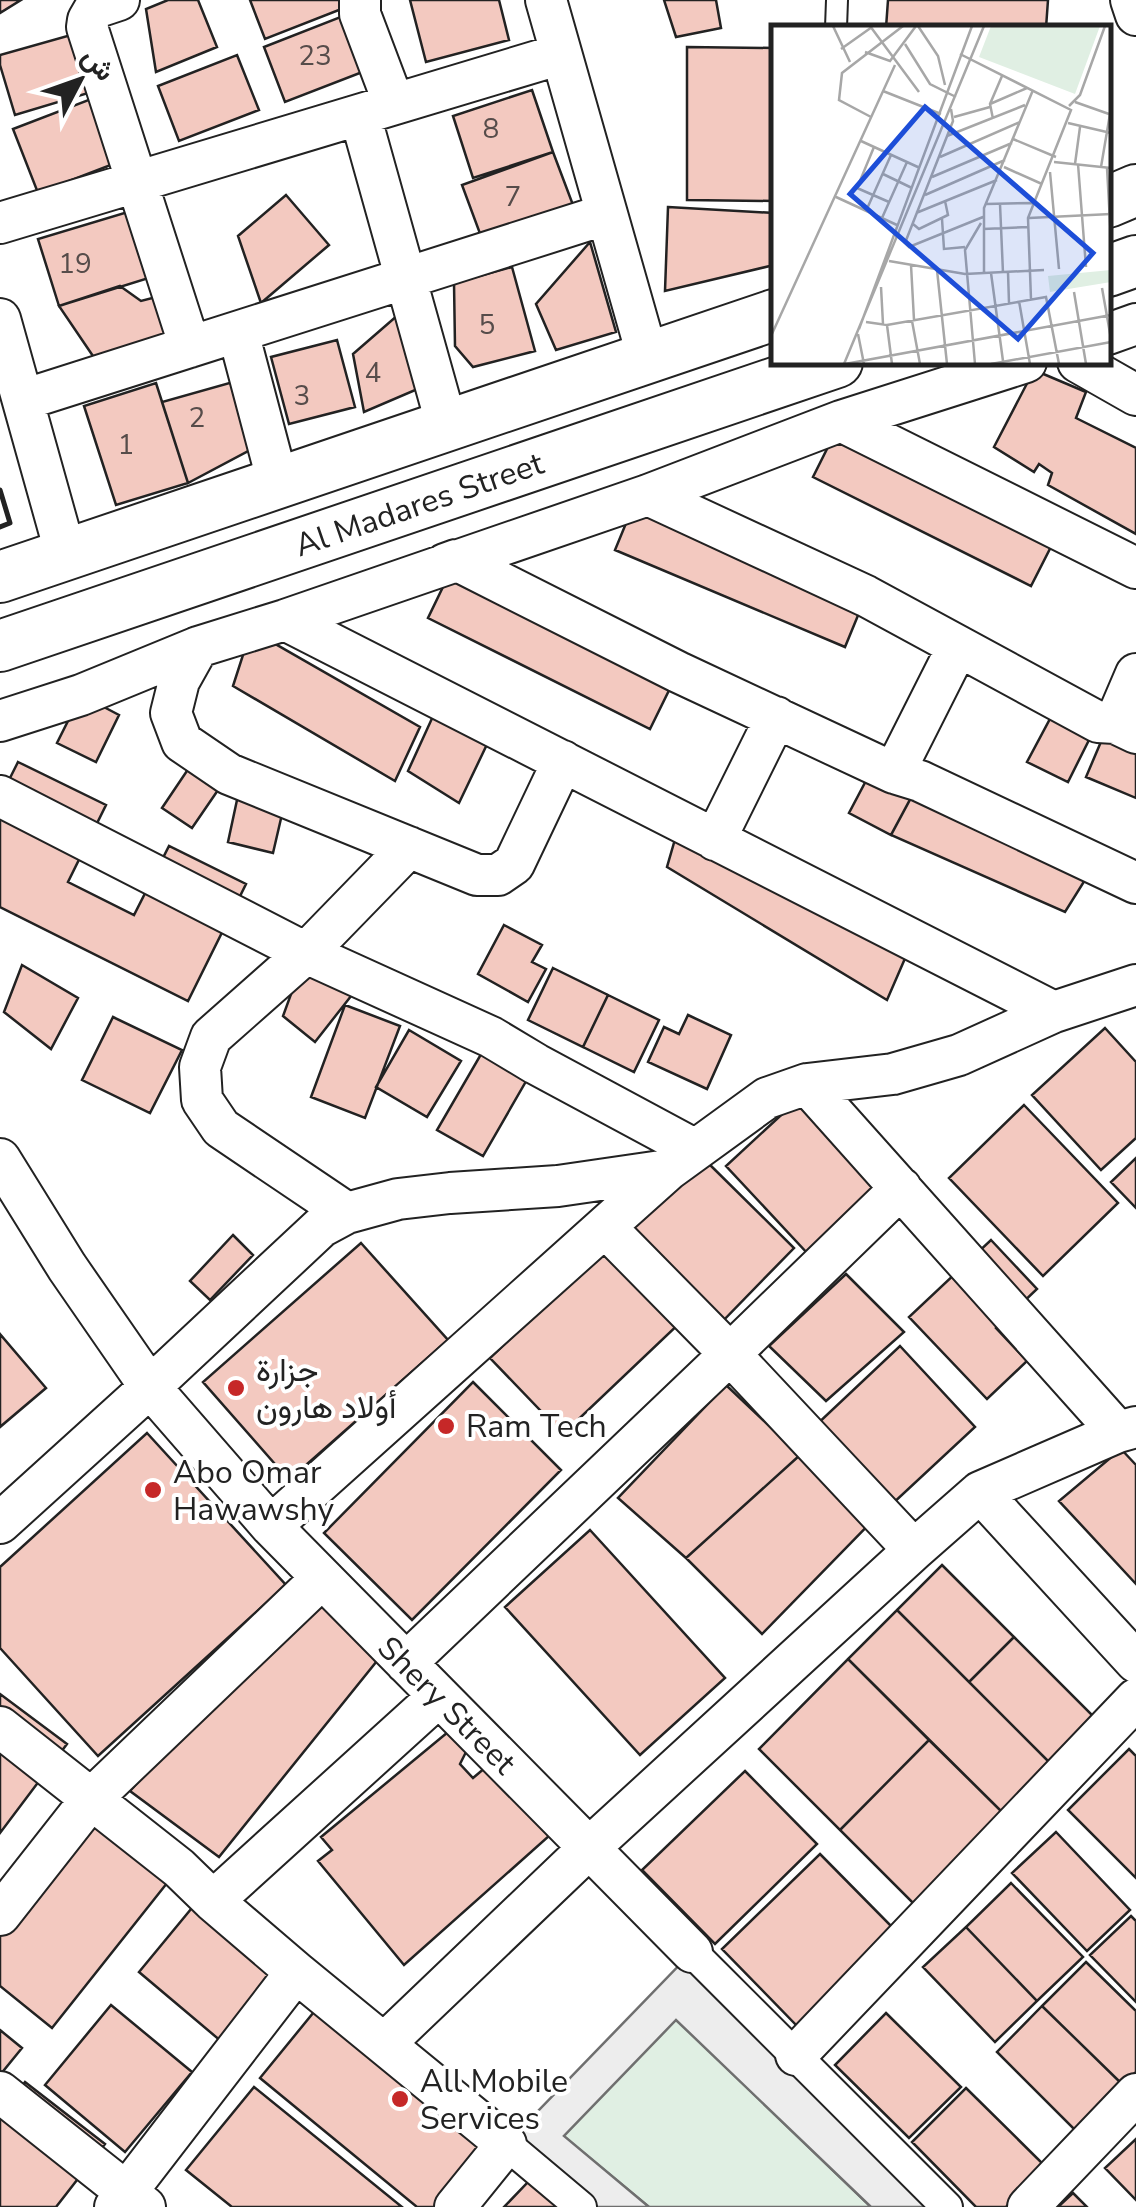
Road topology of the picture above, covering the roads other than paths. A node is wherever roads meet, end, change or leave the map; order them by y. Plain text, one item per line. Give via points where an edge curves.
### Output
1 (119, 0) edge
2 (360, 0) edge
3 (546, 0) edge
4 (837, 0) edge
5 (1131, 0) edge
6 (1136, 15) edge
7 (836, 25) edge
8 (561, 54) junction
9 (377, 109) junction
10 (138, 182) junction
11 (1136, 190) edge
12 (1111, 201) edge
13 (607, 214) junction
14 (0, 223) edge
15 (1136, 261) edge
16 (1111, 269) edge
17 (405, 279) junction
18 (771, 317) edge
19 (0, 319) edge
20 (1136, 324) edge
21 (238, 332) junction
22 (1111, 333) edge
23 (190, 347) junction
24 (648, 358) junction
25 (828, 365) edge
26 (1017, 365) edge
27 (1083, 365) edge
28 (1136, 395) edge
29 (23, 400) junction
30 (841, 421) junction
31 (447, 426) junction
32 (278, 483) junction
33 (648, 496) junction
34 (66, 555) junction
35 (445, 564) junction
36 (1136, 568) edge
37 (0, 577) edge
38 (285, 620) junction
39 (0, 646) edge
40 (958, 646) junction
41 (198, 647) junction
42 (1136, 674) edge
43 (776, 717) junction
44 (0, 721) edge
45 (1126, 728) edge
46 (563, 761) junction
47 (894, 773) junction
48 (0, 796) edge
49 (715, 840) junction
50 (409, 847) junction
51 (1136, 883) edge
52 (306, 953) junction
53 (1136, 985) edge
54 (1054, 1012) junction
55 (807, 1084) junction
56 (0, 1159) edge
57 (681, 1159) junction
58 (901, 1188) junction
59 (347, 1212) junction
60 (605, 1226) junction
61 (730, 1354) junction
62 (150, 1388) junction
63 (1127, 1430) edge
64 (980, 1492) junction
65 (0, 1523) edge
66 (271, 1526) junction
67 (914, 1550) junction
68 (322, 1578) junction
69 (406, 1662) junction
70 (1136, 1662) edge
71 (439, 1696) junction
72 (1136, 1699) edge
73 (0, 1727) edge
74 (92, 1799) junction
75 (590, 1848) junction
76 (213, 1901) junction
77 (0, 1915) edge
78 (692, 1952) joint
79 (296, 1972) junction
80 (384, 2044) junction
81 (796, 2055) junction
82 (0, 2092) edge
83 (1136, 2094) edge
84 (506, 2144) junction
85 (129, 2202) edge
86 (455, 2207) edge
87 (581, 2207) edge
88 (947, 2207) edge
89 (1028, 2207) edge

1 - 10 street via 95,8 88,28
2 - 9 street
3 - 8 street
4 - 7 lane
5 - 6 street
8 - 9 street
8 - 13 street
9 - 10 street
9 - 17 street
10 - 14 street
10 - 23 street
11 - 12 street
13 - 17 street
13 - 24 street
15 - 16 street
17 - 21 street
17 - 31 street
18 - 24 street, Al Madares Street
19 - 29 street
20 - 22 street
21 - 23 street
21 - 32 street
23 - 29 street
24 - 31 street, Al Madares Street
25 - 39 street, Al Madares Street
26 - 30 street
27 - 28 street
29 - 34 street
30 - 33 street
30 - 36 street
31 - 32 street, Al Madares Street
32 - 34 street, Al Madares Street
33 - 35 street
33 - 40 street
34 - 37 street, Al Madares Street
35 - 38 street
35 - 43 street via 456,560
38 - 41 street
38 - 46 street
40 - 45 street via 1098,722
40 - 47 street
41 - 44 street
41 - 50 street via 171,714 182,742 229,774
42 - 45 street
43 - 47 street
43 - 49 street
46 - 49 street
46 - 50 street via 514,864 498,875 477,875
47 - 51 street
48 - 52 street
49 - 54 street
50 - 52 street
52 - 57 street via 491,1037
52 - 59 street via 211,1037 200,1067 202,1100 220,1128
53 - 54 street
54 - 55 street via 959,1055 894,1074
55 - 57 street via 767,1098
55 - 58 street
56 - 62 street, Shery Street
57 - 59 street via 558,1186 398,1199
57 - 60 street
58 - 61 street
58 - 63 street
59 - 62 street via 321,1227
60 - 61 street
60 - 66 street
61 - 67 street
61 - 69 street
62 - 65 street
62 - 66 street, Shery Street
63 - 64 street
64 - 67 street
64 - 70 street
66 - 68 street, Shery Street
67 - 75 street
68 - 69 street, Shery Street
68 - 74 street
69 - 71 street, Shery Street
71 - 75 street, Shery Street
71 - 76 street
72 - 81 street
73 - 74 street
74 - 76 street
74 - 77 street
75 - 78 street, Shery Street
75 - 80 street
76 - 79 street
78 - 81 street, Shery Street
79 - 80 street
79 - 85 street
80 - 84 street
81 - 88 street, Shery Street
82 - 85 street
83 - 89 street
84 - 86 street
84 - 87 street

